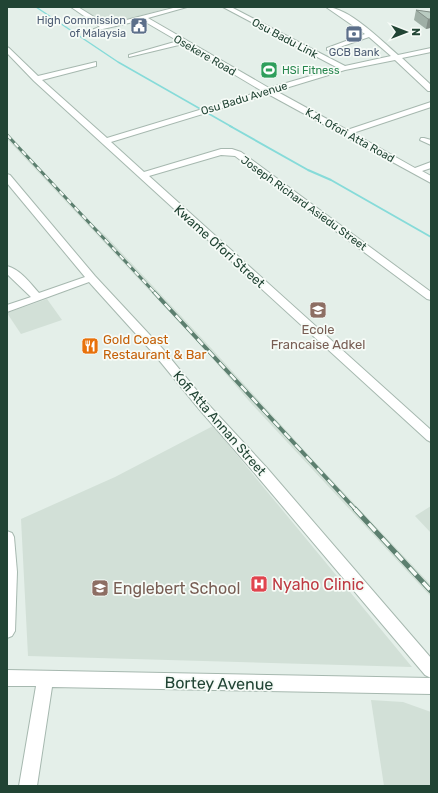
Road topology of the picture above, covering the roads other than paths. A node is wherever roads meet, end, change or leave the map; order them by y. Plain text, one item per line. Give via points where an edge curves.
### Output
1 (74, 7) edge
2 (184, 7) edge
3 (226, 7) edge
4 (329, 7) edge
5 (143, 18) junction
6 (105, 27) junction
7 (96, 30) dead end
8 (369, 35) junction
9 (183, 42) junction
10 (329, 49) dead end
11 (431, 49) edge
12 (8, 52) edge
13 (131, 56) dead end
14 (394, 56) junction
15 (94, 64) dead end
16 (344, 68) junction
17 (37, 79) junction
18 (431, 89) edge
19 (269, 91) junction
20 (431, 104) edge
21 (346, 133) junction
22 (105, 141) junction
23 (431, 165) edge
24 (415, 171) junction
25 (142, 175) junction
26 (7, 177) edge
27 (431, 180) edge
28 (7, 269) edge
29 (91, 278) junction
30 (431, 297) edge
31 (37, 298) junction
32 (7, 309) edge
33 (431, 437) edge
34 (7, 537) edge
35 (7, 631) edge
36 (431, 670) edge
37 (7, 678) edge
38 (45, 680) junction
39 (431, 686) edge
40 (28, 786) edge

1 - 6 street
2 - 5 street
3 - 16 street, Osu Badu Link
4 - 8 street
5 - 6 street
5 - 9 street, Osekere Road
6 - 7 street
8 - 10 street
8 - 14 street
9 - 13 street
9 - 19 street, Osekere Road
11 - 14 street, Osu Badu Avenue
12 - 17 street, Kwame Ofori Street
14 - 16 street, Osu Badu Avenue
14 - 18 street
15 - 17 street
16 - 19 street, Osu Badu Avenue
17 - 22 street, Kwame Ofori Street
19 - 21 street, K.A. Ofori Atta Road
19 - 22 street, Osu Badu Avenue
20 - 21 street
21 - 24 street, K.A. Ofori Atta Road
22 - 25 street, Kwame Ofori Street
23 - 24 street
24 - 27 street, K.A. Ofori Atta Road
25 - 30 street, Joseph Richard Asiedu Street via 221,152 238,154
25 - 33 street, Kwame Ofori Street
26 - 29 street, Kofi Atta Annan Street
28 - 31 street
29 - 31 street
29 - 36 street, Kofi Atta Annan Street via 167,361
31 - 32 street
34 - 35 street via 10,553
37 - 38 street, Bortey Avenue
38 - 39 street, Bortey Avenue
38 - 40 street

